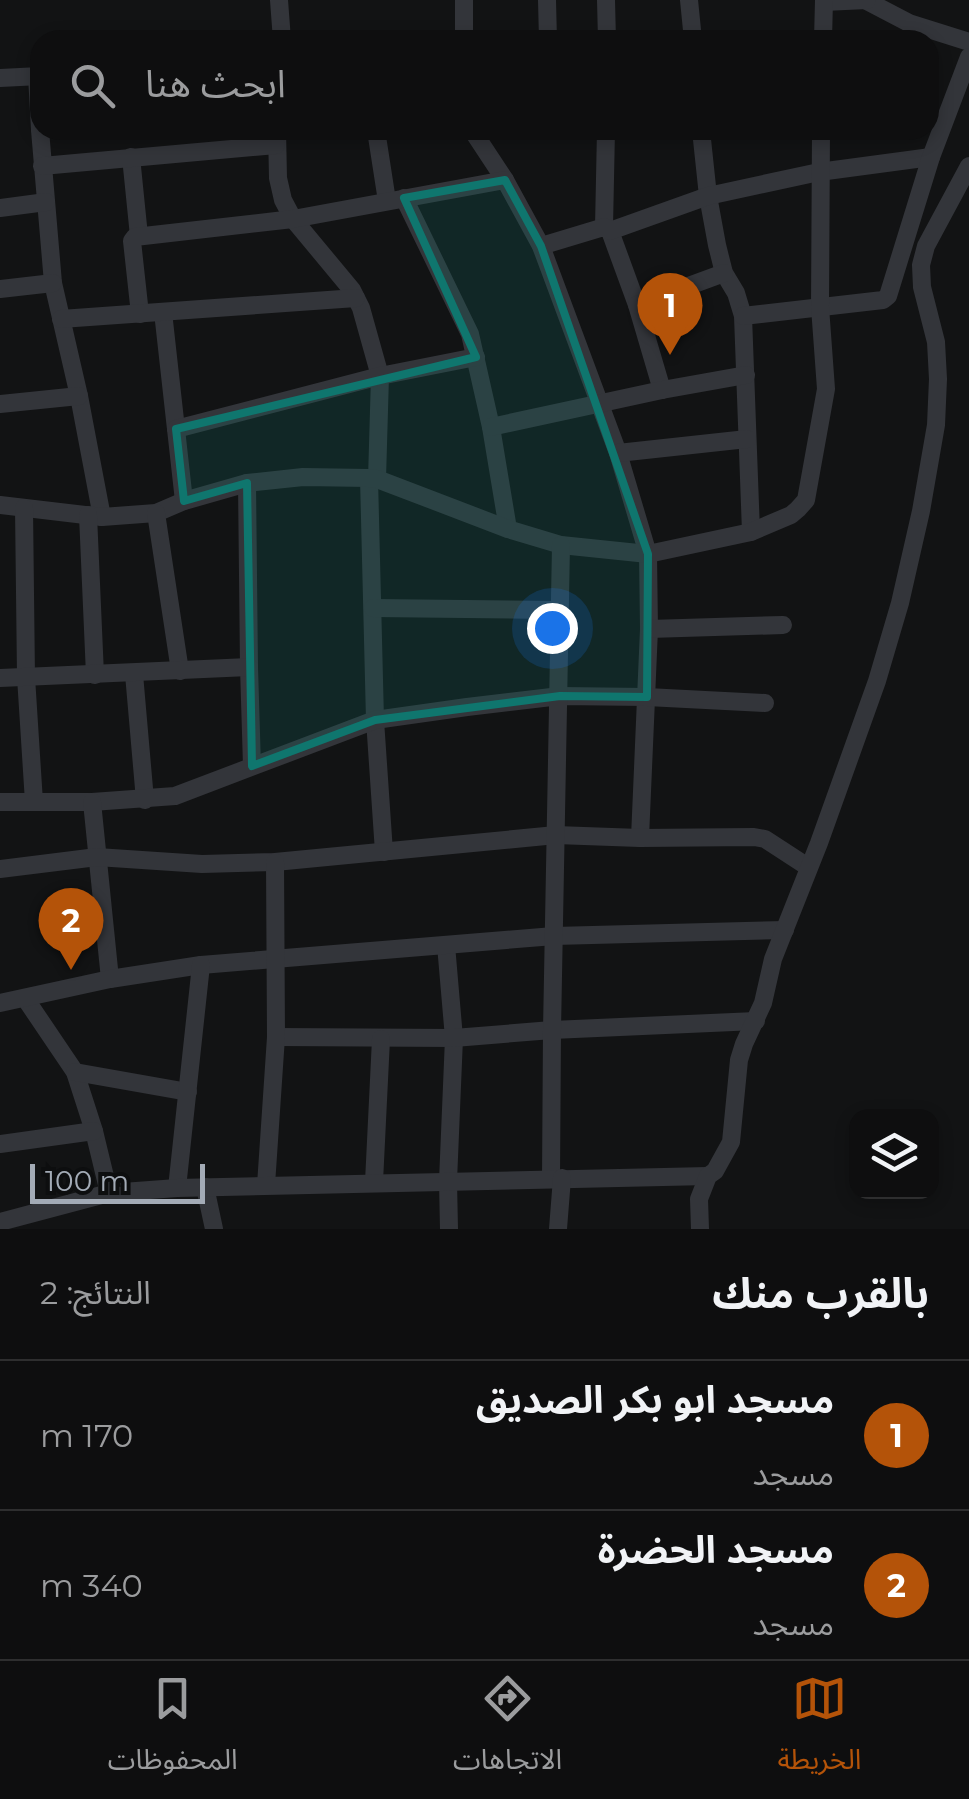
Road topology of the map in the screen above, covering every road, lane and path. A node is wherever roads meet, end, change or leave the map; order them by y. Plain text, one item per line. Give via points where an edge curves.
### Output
1 (279, 0) edge
2 (464, 0) edge
3 (547, 0) edge
4 (606, 0) edge
5 (689, 0) edge
6 (866, 0) edge
7 (824, 1) edge
8 (281, 30) edge
9 (464, 30) edge
10 (548, 30) edge
11 (608, 30) edge
12 (692, 30) edge
13 (823, 30) edge
14 (931, 30) edge
15 (939, 32) edge
16 (969, 42) edge
17 (969, 56) edge
18 (30, 76) edge
19 (0, 78) edge
20 (939, 137) edge
21 (41, 140) edge
22 (254, 140) edge
23 (276, 140) edge
24 (379, 140) edge
25 (479, 140) edge
26 (606, 140) edge
27 (702, 140) edge
28 (821, 140) edge
29 (938, 140) edge
30 (132, 157) junction
31 (931, 158) junction
32 (42, 166) junction
33 (969, 166) edge
34 (819, 172) junction
35 (506, 180) junction
36 (708, 196) junction
37 (395, 200) junction
38 (46, 202) junction
39 (0, 208) edge
40 (294, 219) junction
41 (607, 229) junction
42 (140, 236) junction
43 (541, 246) junction
44 (724, 274) junction
45 (54, 283) junction
46 (0, 290) edge
47 (356, 298) junction
48 (636, 305) junction
49 (820, 307) junction
50 (162, 312) junction
51 (140, 314) junction
52 (743, 316) junction
53 (61, 319) junction
54 (476, 357) junction
55 (746, 375) junction
56 (380, 376) junction
57 (662, 390) junction
58 (79, 396) junction
59 (0, 404) edge
60 (599, 405) junction
61 (492, 428) junction
62 (176, 429) junction
63 (747, 439) junction
64 (618, 453) junction
65 (373, 479) junction
66 (247, 484) junction
67 (184, 502) junction
68 (0, 505) edge
69 (24, 508) junction
70 (156, 513) junction
71 (95, 516) junction
72 (508, 528) junction
73 (751, 532) junction
74 (561, 545) junction
75 (648, 554) junction
76 (373, 608) junction
77 (559, 610) junction
78 (783, 625) dead end
79 (649, 629) junction
80 (248, 667) junction
81 (180, 671) junction
82 (134, 674) junction
83 (95, 675) junction
84 (26, 677) junction
85 (0, 678) edge
86 (560, 696) junction
87 (647, 697) junction
88 (766, 703) dead end
89 (375, 720) junction
90 (252, 766) junction
91 (145, 800) junction
92 (0, 802) edge
93 (34, 802) junction
94 (92, 802) junction
95 (556, 835) junction
96 (640, 838) junction
97 (384, 852) junction
98 (98, 857) junction
99 (274, 862) junction
100 (808, 867) junction
101 (0, 869) edge
102 (784, 930) junction
103 (554, 936) junction
104 (446, 945) junction
105 (275, 958) junction
106 (201, 965) junction
107 (110, 979) junction
108 (0, 982) edge
109 (25, 998) junction
110 (1, 1002) edge
111 (756, 1021) junction
112 (552, 1030) junction
113 (276, 1037) junction
114 (454, 1038) junction
115 (381, 1039) junction
116 (75, 1072) junction
117 (188, 1092) junction
118 (94, 1132) junction
119 (1, 1141) edge
120 (708, 1176) junction
121 (557, 1178) junction
122 (448, 1181) junction
123 (374, 1182) junction
124 (266, 1186) junction
125 (206, 1187) junction
126 (177, 1188) junction
127 (108, 1193) junction
128 (0, 1222) edge
129 (214, 1229) edge
130 (449, 1229) edge
131 (558, 1229) edge
132 (700, 1229) edge

1 - 8 street
2 - 9 street
3 - 10 street
4 - 11 street
5 - 12 street
6 - 7 street
6 - 14 street
7 - 13 street
15 - 16 street
17 - 20 street
18 - 19 street
21 - 32 street
22 - 30 street
23 - 40 street via 280,189
24 - 37 street
25 - 35 street
26 - 41 street
27 - 36 street
28 - 34 street
29 - 31 street
30 - 32 street
30 - 42 street
31 - 34 street
31 - 49 street via 888,296
32 - 38 street
33 - 100 street via 921,265 936,342 936,425 904,585 877,681
34 - 36 street
34 - 49 street
35 - 37 street
35 - 43 street
36 - 41 street
36 - 44 street
37 - 40 street
37 - 54 street via 470,334
38 - 39 street
38 - 45 street
40 - 42 street
40 - 47 street
41 - 43 street
41 - 48 street
42 - 51 street via 132,241
43 - 60 street
44 - 48 street
44 - 52 street
45 - 46 street
45 - 53 street
47 - 50 street
47 - 56 street
48 - 57 street
49 - 52 street
49 - 73 street via 826,389 806,500 791,515
50 - 51 street
50 - 62 street
51 - 53 street
52 - 55 street
53 - 58 street
54 - 56 street
54 - 61 street
55 - 57 street
55 - 63 street
56 - 62 street
56 - 65 street
57 - 60 street
58 - 59 street
58 - 71 street
60 - 61 street
60 - 64 street
61 - 72 street
62 - 67 street
63 - 64 street
63 - 73 street
64 - 75 street
65 - 66 street
65 - 72 street
65 - 76 street
66 - 67 street
66 - 80 street
67 - 70 street
68 - 69 street
69 - 71 street
69 - 84 street
70 - 71 street
70 - 81 street
71 - 83 street
72 - 74 street
73 - 75 street
74 - 75 street
74 - 77 street
75 - 79 street
76 - 77 street
76 - 89 street
77 - 86 street
78 - 79 street
79 - 87 street
80 - 81 street
80 - 90 street
81 - 82 street
82 - 83 street
82 - 91 street
83 - 84 street
84 - 85 street
84 - 93 street
86 - 87 street
86 - 89 street
86 - 95 street
87 - 88 street
87 - 96 street
89 - 90 street
89 - 97 street
90 - 91 street via 189,792
91 - 94 street
92 - 93 street
93 - 94 street
94 - 98 street
95 - 96 street
95 - 97 street
95 - 103 street
96 - 100 street via 764,839
97 - 99 street
98 - 99 street
98 - 101 street
98 - 107 street
99 - 105 street
100 - 102 street
102 - 103 street
102 - 111 street
103 - 104 street
103 - 112 street
104 - 105 street
104 - 114 street
105 - 106 street
105 - 113 street
106 - 107 street
106 - 117 street
107 - 109 street
108 - 110 street
109 - 110 street
109 - 116 street
111 - 112 street
111 - 120 street via 740,1060 731,1142
112 - 114 street
112 - 121 street
113 - 115 street
113 - 124 street
114 - 115 street
114 - 122 street
115 - 123 street
116 - 117 street
116 - 118 street
117 - 126 street
118 - 119 street
118 - 127 street
120 - 121 street
120 - 132 street via 699,1199
121 - 122 street
121 - 131 street
122 - 123 street
122 - 130 street
123 - 124 street
124 - 125 street
125 - 126 street
125 - 129 street
126 - 127 street
127 - 128 street

